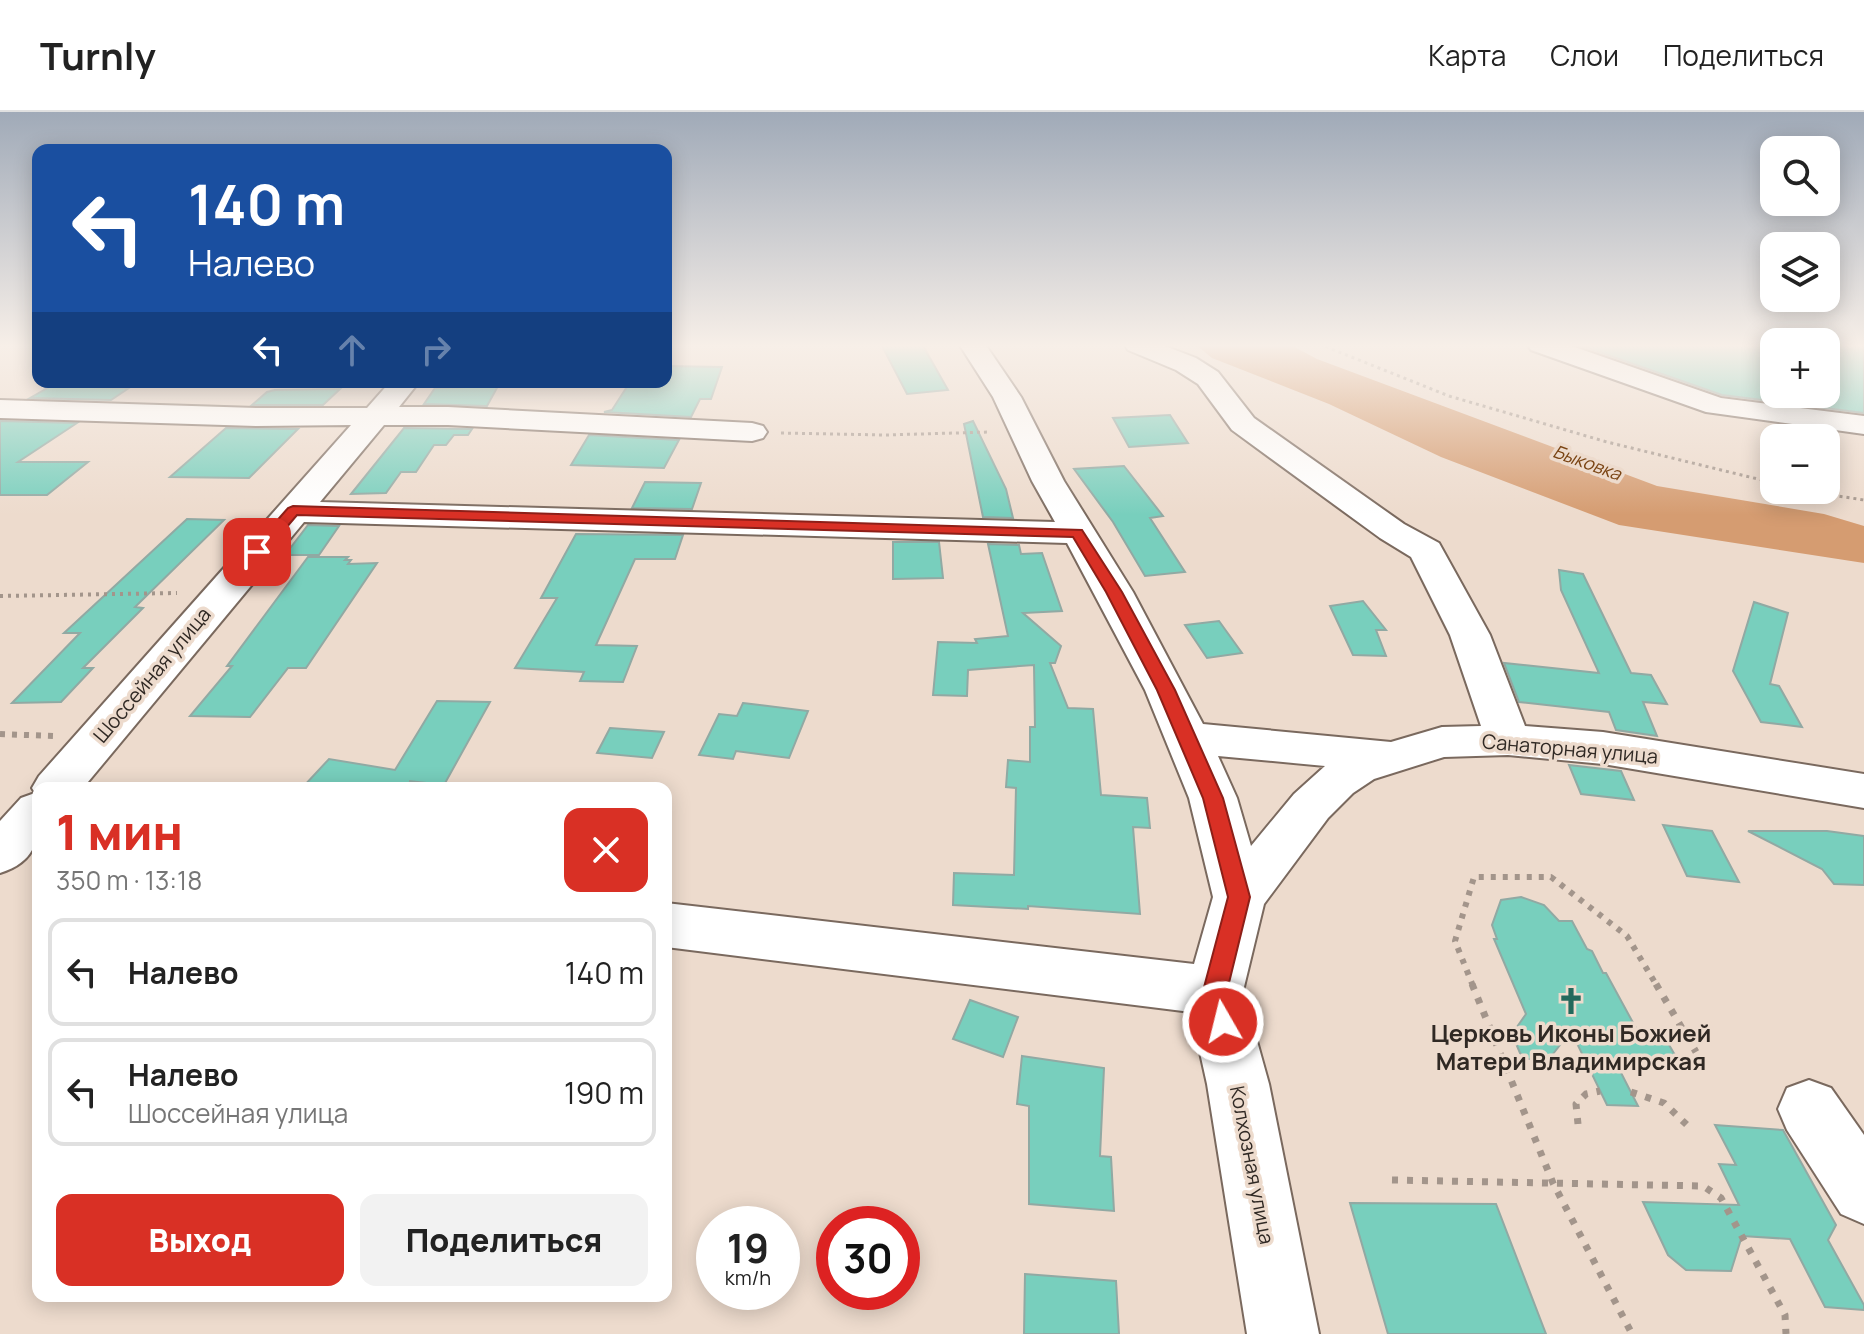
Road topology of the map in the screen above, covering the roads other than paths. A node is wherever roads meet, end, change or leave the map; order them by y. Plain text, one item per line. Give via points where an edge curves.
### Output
1 (388, 401) edge
2 (1009, 401) edge
3 (1226, 401) edge
4 (1703, 401) edge
5 (0, 409) edge
6 (374, 417) junction
7 (1864, 425) edge
8 (752, 432) road end
9 (293, 511) junction
10 (1077, 533) junction
11 (1187, 738) junction
12 (1508, 740) junction
13 (1392, 756) junction
14 (61, 782) edge
15 (1864, 791) edge
16 (32, 821) edge
17 (14, 853) edge
18 (1239, 897) junction
19 (672, 926) edge
20 (1215, 991) junction
21 (1809, 1109) dead end
22 (1864, 1191) edge
23 (1283, 1334) edge

1 - 6 street, Шоссейная улица
2 - 10 street, Колхозная улица
3 - 12 street via 1243,424 1426,551 1470,635
4 - 7 street via 1726,409
5 - 6 street
6 - 8 street
6 - 9 street, Шоссейная улица
9 - 10 street
9 - 14 street, Шоссейная улица
10 - 11 street, Колхозная улица via 1114,592
11 - 13 street
11 - 18 street, Колхозная улица via 1213,798
12 - 13 street, Санаторная улица via 1442,742
12 - 15 street, Санаторная улица via 1603,748
13 - 18 street, Санаторная улица via 1336,781
16 - 17 street
18 - 20 street, Колхозная улица
19 - 20 street
20 - 23 street, Колхозная улица via 1238,1084
21 - 22 street

